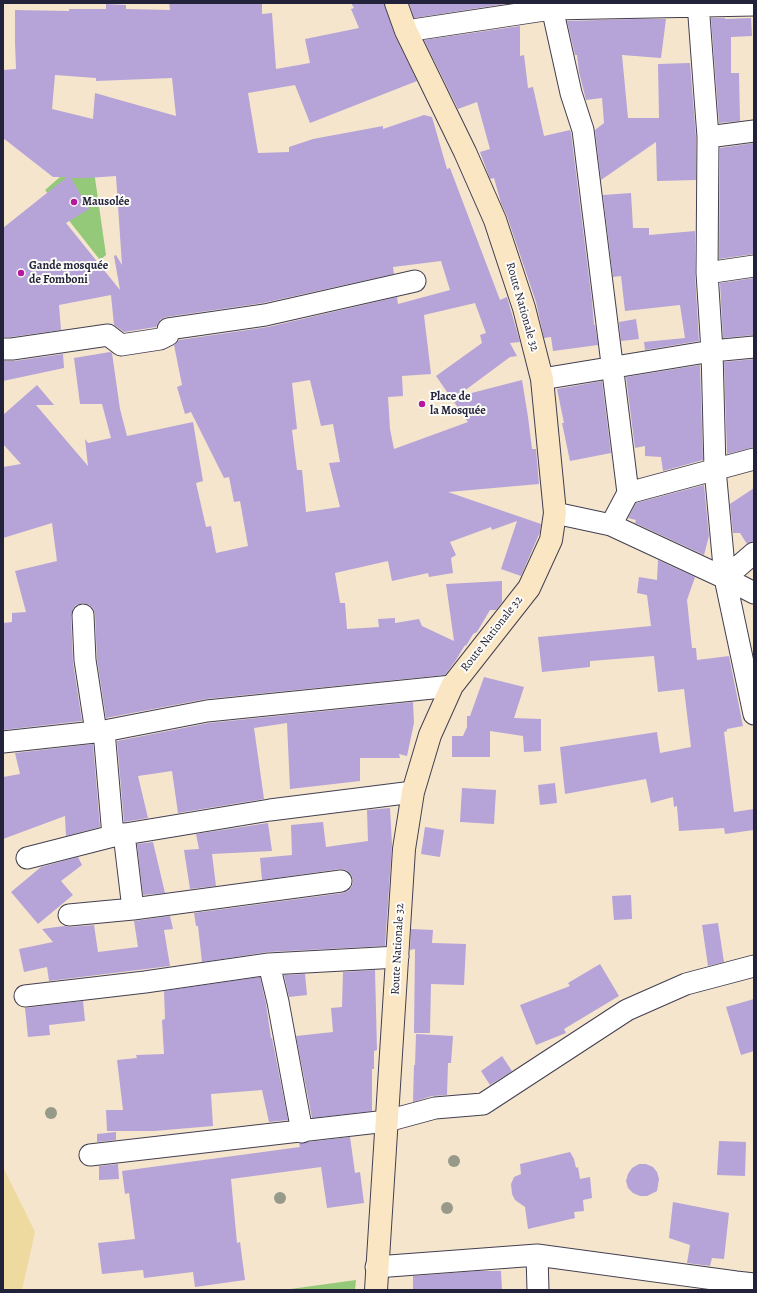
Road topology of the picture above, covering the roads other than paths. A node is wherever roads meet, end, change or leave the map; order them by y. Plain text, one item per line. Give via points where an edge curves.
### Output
1 (396, 3) edge
2 (698, 4) edge
3 (754, 5) edge
4 (551, 6) edge
5 (406, 31) junction
6 (754, 131) edge
7 (708, 137) junction
8 (754, 266) edge
9 (707, 273) junction
10 (415, 281) dead end
11 (754, 347) edge
12 (3, 349) edge
13 (712, 351) junction
14 (611, 368) junction
15 (542, 379) junction
16 (754, 459) edge
17 (714, 469) junction
18 (628, 493) junction
19 (555, 513) junction
20 (611, 525) junction
21 (754, 553) edge
22 (725, 578) junction
23 (754, 593) edge
24 (83, 615) dead end
25 (452, 686) junction
26 (754, 714) edge
27 (100, 732) junction
28 (3, 742) edge
29 (413, 792) junction
30 (119, 835) junction
31 (27, 858) dead end
32 (341, 881) dead end
33 (132, 909) junction
34 (69, 914) dead end
35 (398, 957) junction
36 (269, 964) junction
37 (754, 966) edge
38 (25, 996) dead end
39 (388, 1121) junction
40 (302, 1132) junction
41 (90, 1155) dead end
42 (537, 1255) junction
43 (376, 1267) junction
44 (742, 1285) edge
45 (376, 1290) edge
46 (538, 1290) edge

1 - 5 street, Route Nationale 32
2 - 3 street
2 - 4 street
2 - 7 street
4 - 5 street
4 - 14 street via 571,93 583,130
5 - 15 street, Route Nationale 32 via 495,220 524,308
6 - 7 street
7 - 9 street
8 - 9 street
9 - 13 street
10 - 12 street via 265,315 168,330 168,335 160,339 122,345 108,335
11 - 13 street
13 - 14 street
13 - 17 street
14 - 15 street
14 - 18 street
15 - 19 street, Route Nationale 32
16 - 17 street
17 - 18 street
17 - 22 street
18 - 20 street
19 - 20 street
19 - 25 street, Route Nationale 32 via 551,540 529,588
20 - 22 street
21 - 22 street
22 - 23 street
22 - 26 street
24 - 27 street via 85,660
25 - 27 street via 207,711
25 - 29 street, Route Nationale 32 via 430,735
27 - 28 street
27 - 30 street
29 - 30 street via 270,810
29 - 35 street, Route Nationale 32 via 404,849
30 - 31 street
30 - 33 street
32 - 33 street
33 - 34 street
35 - 36 street
35 - 39 street, Route Nationale 32
36 - 38 street
36 - 40 street
37 - 39 street via 686,984 627,1010 483,1104 435,1108
39 - 40 street
39 - 43 street, Route Nationale 32
40 - 41 street
42 - 43 street
42 - 44 street
42 - 46 street
43 - 45 street, Route Nationale 32

